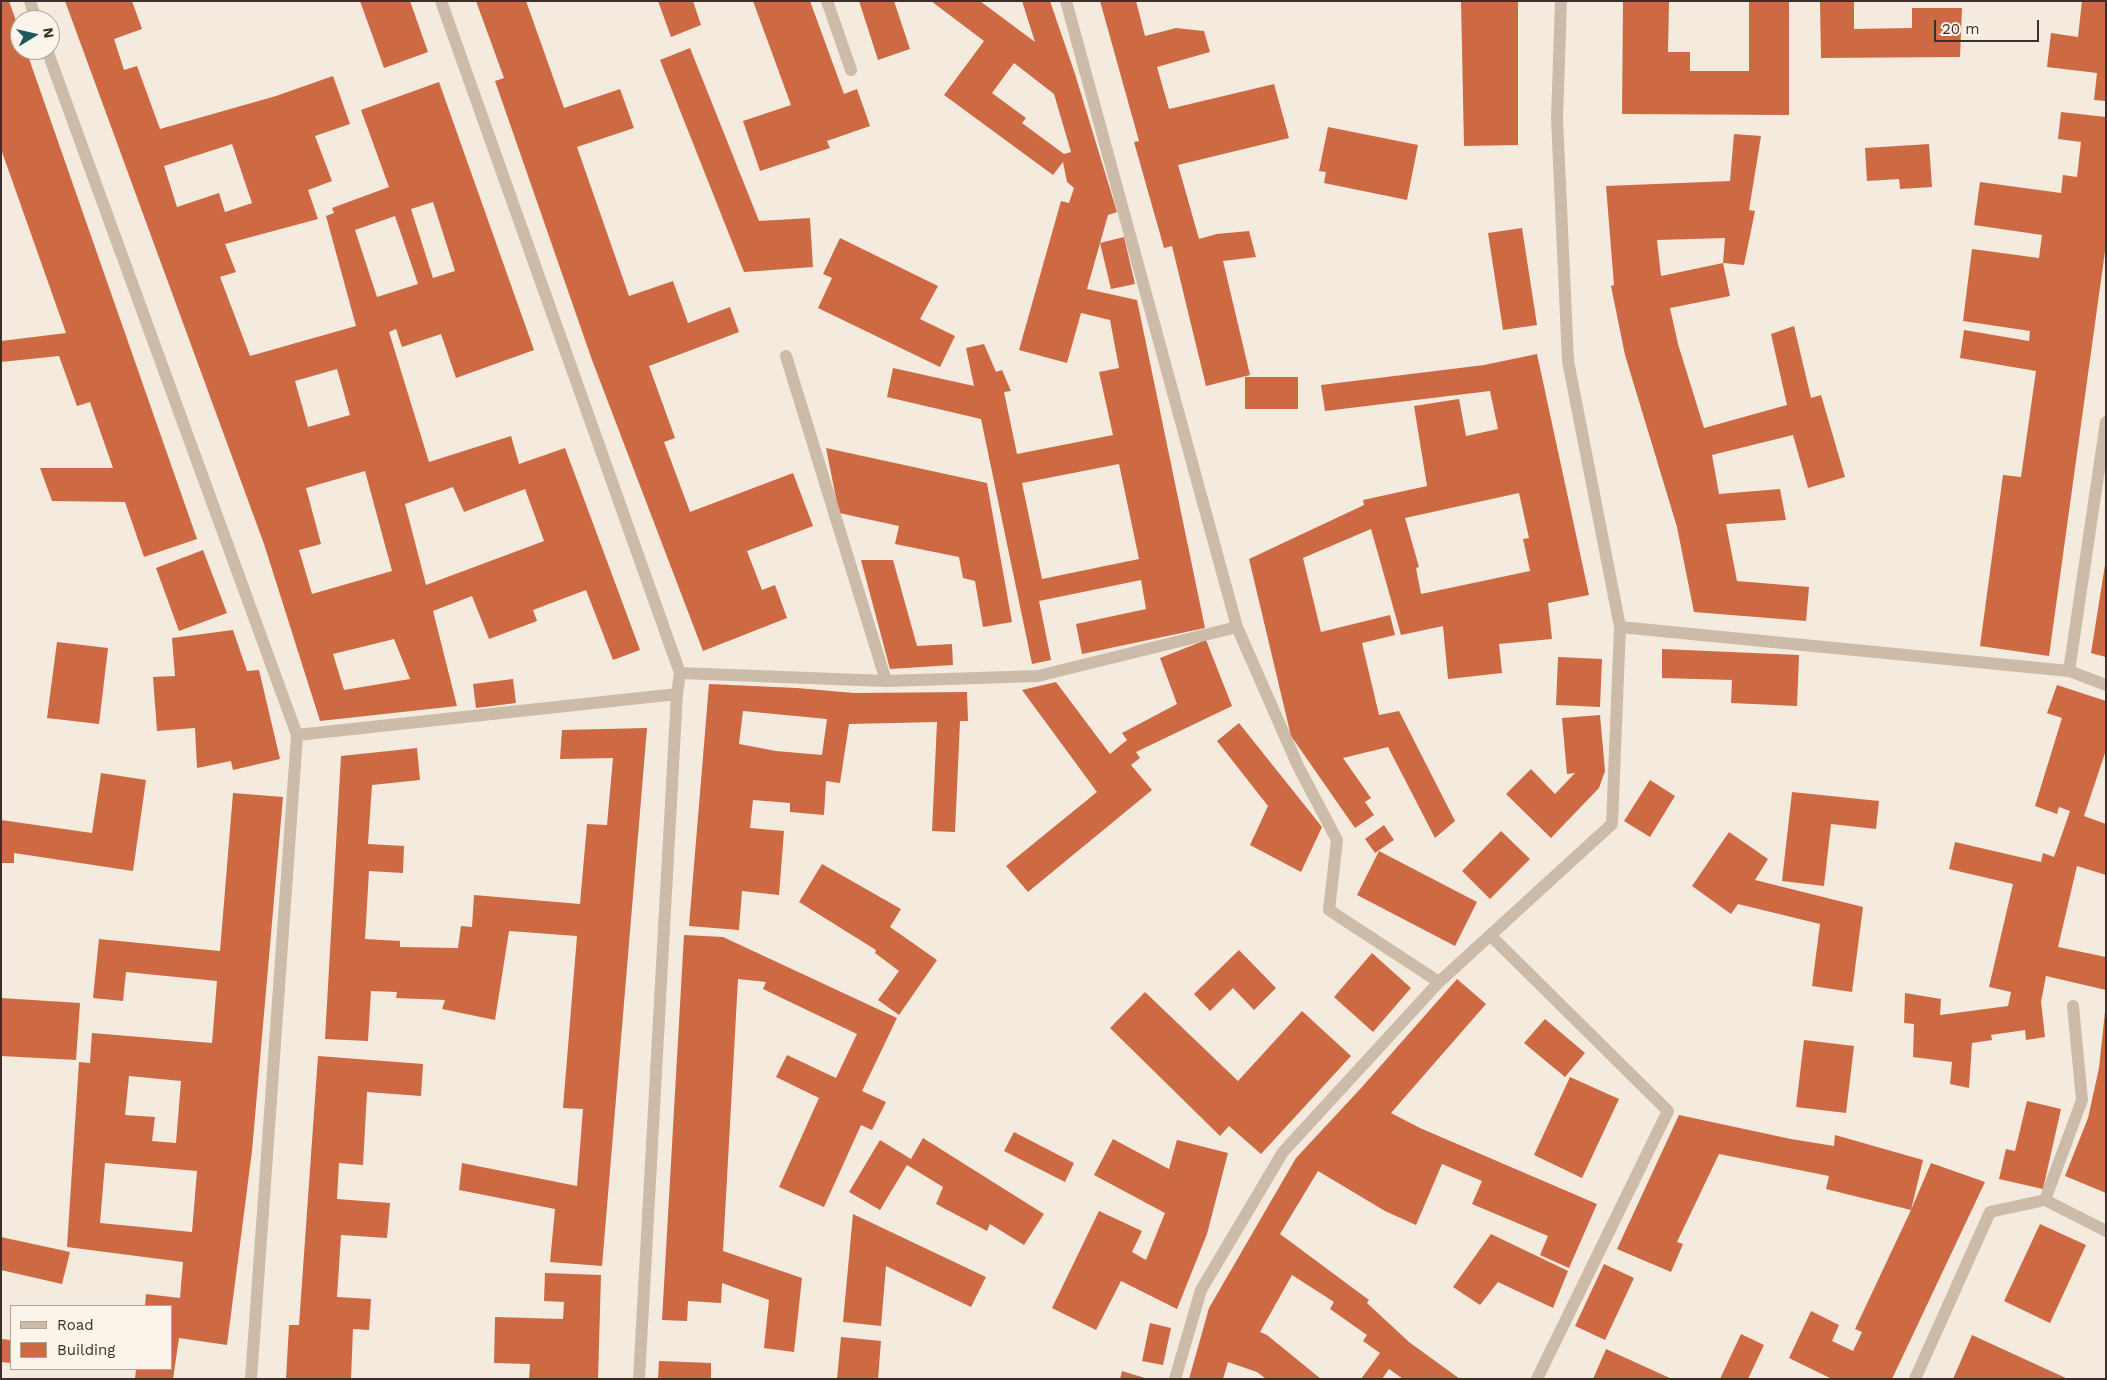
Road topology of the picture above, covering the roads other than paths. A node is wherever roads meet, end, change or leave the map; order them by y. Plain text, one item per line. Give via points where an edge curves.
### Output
1 (441, 1) edge
2 (827, 1) edge
3 (1066, 1) edge
4 (1561, 1) edge
5 (51, 60) edge
6 (851, 70) dead end
7 (786, 356) dead end
8 (2106, 422) edge
9 (1237, 627) junction
10 (1620, 628) junction
11 (2069, 670) junction
12 (680, 673) junction
13 (886, 681) junction
14 (2106, 685) edge
15 (677, 694) junction
16 (296, 735) junction
17 (1491, 936) junction
18 (1439, 982) junction
19 (2073, 1006) dead end
20 (2045, 1200) junction
21 (2106, 1231) edge
22 (251, 1379) edge
23 (639, 1379) edge
24 (1175, 1379) edge
25 (1537, 1379) edge
26 (1914, 1379) edge

1 - 12 street
2 - 6 street
3 - 9 street
4 - 10 street via 1557,118 1568,362
5 - 16 street
7 - 13 street
8 - 11 street
9 - 13 street via 1038,676
9 - 18 street via 1298,766 1337,840 1328,910
10 - 11 street
10 - 17 street via 1612,824
11 - 14 street
12 - 13 street
12 - 15 street
15 - 16 street
15 - 23 street
16 - 22 street
17 - 18 street
17 - 25 street via 1668,1111
18 - 24 street via 1283,1152 1201,1290
19 - 20 street via 2082,1100
20 - 21 street
20 - 26 street via 1990,1212

